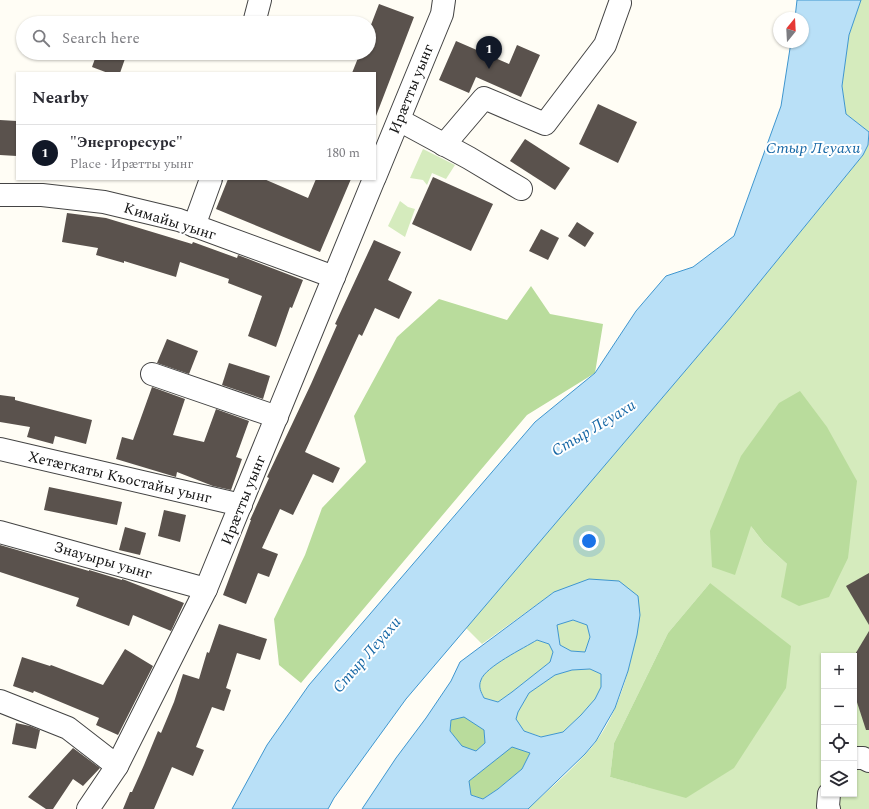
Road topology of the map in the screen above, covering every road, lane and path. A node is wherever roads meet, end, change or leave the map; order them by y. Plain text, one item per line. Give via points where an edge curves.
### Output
1 (260, 0) edge
2 (444, 0) edge
3 (620, 3) dead end
4 (256, 16) edge
5 (399, 120) junction
6 (444, 145) junction
7 (376, 176) edge
8 (211, 180) edge
9 (374, 180) edge
10 (521, 189) dead end
11 (0, 194) edge
12 (194, 226) junction
13 (334, 277) junction
14 (152, 374) dead end
15 (277, 417) junction
16 (0, 449) edge
17 (241, 505) junction
18 (0, 532) edge
19 (206, 589) junction
20 (0, 701) edge
21 (857, 758) edge
22 (869, 761) edge
23 (117, 766) junction
24 (830, 797) edge
25 (88, 809) edge
26 (829, 809) edge

1 - 4 street
2 - 5 street, Ирæтты уынг via 442,14
3 - 6 street via 605,45 545,124 484,98
5 - 6 street
5 - 7 street, Ирæтты уынг
6 - 10 street
8 - 12 street
9 - 13 street, Ирæтты уынг
11 - 12 street, Кимайы уынг via 42,194 104,202
12 - 13 street, Кимайы уынг
13 - 15 street, Ирæтты уынг
14 - 15 street
15 - 17 street, Ирæтты уынг
16 - 17 street, Хетæгкаты Къостайы уынг
17 - 19 street, Ирæтты уынг
18 - 19 street, Знауыры уынг
19 - 23 street, Ирæтты уынг
20 - 23 street via 68,728
21 - 22 street
23 - 25 street, Ирæтты уынг
24 - 26 street

